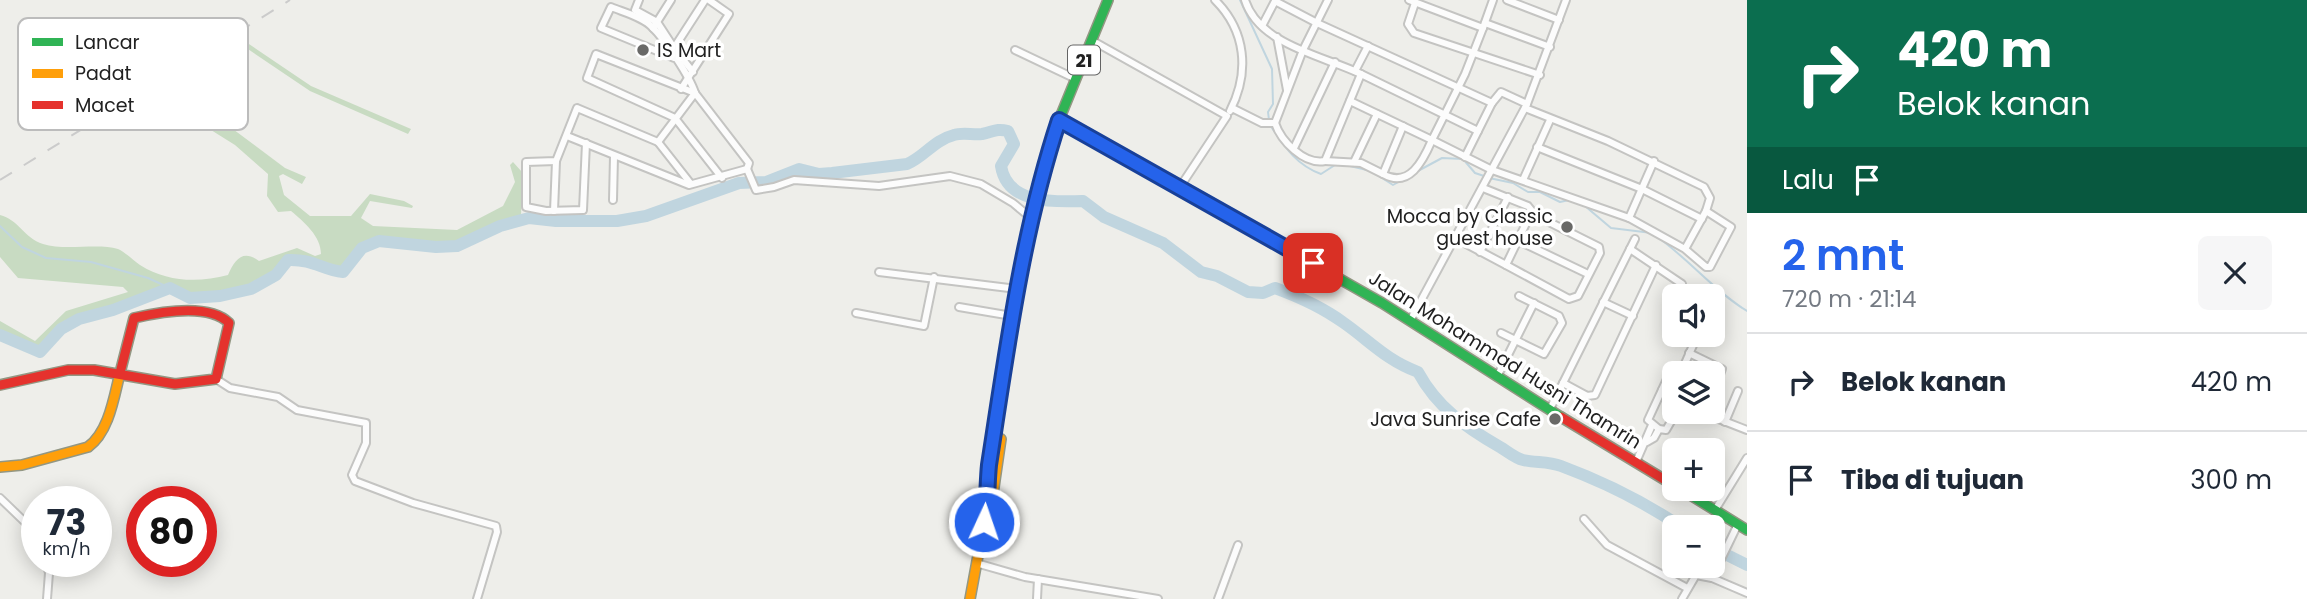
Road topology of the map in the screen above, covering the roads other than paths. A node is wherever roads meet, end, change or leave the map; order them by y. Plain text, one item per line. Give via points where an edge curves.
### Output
1 (639, 0) edge
2 (671, 0) edge
3 (707, 0) edge
4 (1108, 0) edge
5 (1215, 0) edge
6 (1245, 0) edge
7 (1275, 0) edge
8 (1328, 0) edge
9 (1492, 0) edge
10 (1507, 0) edge
11 (1566, 0) edge
12 (1412, 1) edge
13 (1559, 20) junction
14 (1318, 23) junction
15 (655, 25) junction
16 (1484, 25) junction
17 (1262, 26) junction
18 (1277, 37) junction
19 (1093, 40) junction
20 (1368, 46) junction
21 (1550, 47) junction
22 (674, 48) junction
23 (1015, 50) dead end
24 (1304, 50) junction
25 (1474, 52) junction
26 (674, 58) junction
27 (1335, 62) junction
28 (693, 72) junction
29 (1358, 73) junction
30 (1540, 75) junction
31 (688, 79) junction
32 (1076, 79) junction
33 (1458, 87) junction
34 (681, 89) junction
35 (1287, 90) junction
36 (695, 93) junction
37 (1350, 101) junction
38 (1492, 103) junction
39 (1526, 106) junction
40 (1232, 108) junction
41 (1377, 114) junction
42 (1445, 114) junction
43 (1227, 116) junction
44 (676, 118) junction
45 (1059, 120) junction
46 (1550, 120) junction
47 (1270, 123) junction
48 (1403, 126) junction
49 (1478, 131) junction
50 (567, 136) junction
51 (1432, 140) junction
52 (658, 142) junction
53 (586, 143) junction
54 (1537, 147) junction
55 (1294, 148) junction
56 (614, 156) junction
57 (1465, 156) junction
58 (556, 161) junction
59 (1325, 161) junction
60 (1654, 161) junction
61 (1354, 162) junction
62 (1492, 171) junction
63 (749, 172) junction
64 (1382, 174) junction
65 (722, 178) junction
66 (1523, 180) junction
67 (691, 184) junction
68 (1483, 186) junction
69 (1181, 187) junction
70 (1642, 190) junction
71 (1508, 197) junction
72 (613, 200) dead end
73 (554, 211) junction
74 (1706, 211) junction
75 (1033, 215) junction
76 (1533, 215) junction
77 (1629, 218) junction
78 (1702, 219) junction
79 (1455, 238) junction
80 (1635, 239) dead end
81 (1519, 241) junction
82 (1027, 244) junction
83 (1630, 249) junction
84 (1685, 249) junction
85 (1480, 252) junction
86 (1506, 265) junction
87 (1656, 265) junction
88 (879, 271) dead end
89 (1588, 274) junction
90 (934, 277) junction
91 (1682, 284) dead end
92 (1017, 289) junction
93 (1519, 296) dead end
94 (1603, 302) junction
95 (1534, 303) junction
96 (959, 307) dead end
97 (856, 313) dead end
98 (1012, 316) junction
99 (1633, 316) junction
100 (1410, 321) junction
101 (1501, 333) dead end
102 (1515, 340) junction
103 (1692, 347) edge
104 (1689, 353) junction
105 (1685, 361) edge
106 (1706, 361) edge
107 (121, 374) junction
108 (1497, 377) junction
109 (216, 379) junction
110 (1563, 383) junction
111 (0, 385) edge
112 (1662, 390) edge
113 (1738, 391) dead end
114 (1550, 409) junction
115 (1725, 422) joint
116 (1670, 424) edge
117 (1656, 427) junction
118 (1747, 430) edge
119 (1747, 458) edge
120 (1636, 462) junction
121 (0, 467) edge
122 (1662, 478) edge
123 (0, 498) edge
124 (1700, 501) edge
125 (988, 502) junction
126 (1715, 510) junction
127 (21, 518) edge
128 (1584, 519) dead end
129 (1738, 524) junction
130 (1747, 530) edge
131 (1238, 545) dead end
132 (1725, 549) edge
133 (976, 564) junction
134 (49, 577) edge
135 (1694, 578) edge
136 (1712, 578) edge
137 (1038, 579) junction
138 (1686, 588) junction
139 (1107, 591) junction
140 (1744, 595) edge
141 (47, 599) edge
142 (477, 599) edge
143 (970, 599) edge
144 (1037, 599) edge
145 (1108, 599) edge
146 (1158, 599) edge
147 (1218, 599) edge
148 (1682, 599) edge

1 - 15 street via 635,10
2 - 15 street
3 - 22 street
3 - 28 street via 729,14
4 - 19 main road, 21
5 - 40 street via 1237,27 1242,45
6 - 17 street
7 - 14 street
7 - 17 street
8 - 14 street
9 - 16 street
10 - 13 street
11 - 13 street
12 - 16 street
12 - 25 street via 1410,31
13 - 21 street
14 - 20 street
14 - 24 street
15 - 22 street
15 - 26 street
15 - 26 street via 611,7 601,28
16 - 21 street
16 - 25 street
17 - 18 street
18 - 24 street
18 - 35 street
19 - 32 main road, 21
19 - 43 street
20 - 29 street
20 - 33 street
21 - 30 street
22 - 28 street
23 - 32 street
24 - 27 street
24 - 35 street
25 - 30 street
25 - 33 street
26 - 31 street
27 - 29 street
27 - 55 street
28 - 31 street
29 - 37 street
29 - 42 street
30 - 39 street
31 - 34 street
31 - 36 street
32 - 45 main road, 21
33 - 38 street
33 - 42 street
34 - 36 street
34 - 44 street via 596,54 587,78
35 - 47 street
36 - 44 street
36 - 63 street via 749,163
37 - 41 street
37 - 59 street
38 - 39 street via 1501,92
38 - 49 street
39 - 46 street
39 - 62 street
40 - 43 street
40 - 47 street
41 - 48 street
41 - 61 street
42 - 49 street
42 - 51 street
43 - 69 street
44 - 52 street
44 - 65 street
45 - 69 main road, Jalan Mohammad Husni Thamrin
45 - 75 main road, 21
46 - 54 street
46 - 60 street
47 - 55 street
48 - 51 street
48 - 64 street
49 - 57 street
50 - 52 street via 577,108
50 - 53 street
50 - 58 street
51 - 57 street
51 - 64 street via 1410,175 1398,179
52 - 67 street
53 - 56 street
53 - 73 street via 583,210
54 - 66 street
54 - 70 street
55 - 59 street via 1311,160
56 - 67 street
56 - 72 street
57 - 62 street
58 - 73 street
58 - 73 street via 526,162 525,207
59 - 61 street
60 - 70 street
60 - 74 street via 1707,189
61 - 64 street
62 - 66 street
62 - 68 street
63 - 65 street
63 - 75 street via 756,190 794,180 878,186 950,176 981,184
65 - 67 street
66 - 77 street
68 - 71 street
68 - 79 street
69 - 100 main road, Jalan Mohammad Husni Thamrin
70 - 77 street
70 - 78 street
71 - 76 street via 1528,206
71 - 85 street
74 - 78 street
74 - 84 street via 1729,225 1729,234 1708,268
75 - 82 main road, 21
76 - 81 street
76 - 89 street via 1599,247
77 - 84 street
78 - 84 street
79 - 85 street
79 - 100 street
80 - 83 street
81 - 86 street
81 - 89 street
82 - 92 main road, 21
82 - 125 main road, 21 via 995,481
83 - 87 street
83 - 94 street
85 - 86 street
86 - 89 street via 1572,300
87 - 91 street
87 - 99 street
88 - 90 street
90 - 92 street
90 - 97 street via 925,326
92 - 98 main road, 21
93 - 95 street
94 - 99 street
94 - 110 street
95 - 102 street
95 - 102 street via 1562,319 1548,351 1542,354
96 - 98 street
98 - 125 main road, 21 via 989,465
99 - 110 street via 1595,395 1587,396
100 - 108 main road, Jalan Mohammad Husni Thamrin
101 - 102 street
102 - 108 street
103 - 104 street
104 - 105 street
104 - 106 street
107 - 109 main road via 175,384
107 - 109 main road via 134,318 169,310 227,318 228,334
107 - 111 main road via 68,370
107 - 121 main road via 93,444
108 - 114 main road, Jalan Mohammad Husni Thamrin
109 - 142 street via 230,388 278,397 298,410 366,423 366,443 352,474 355,481 496,526
110 - 114 street
112 - 117 street via 1648,418
113 - 115 street
114 - 120 main road, Jalan Mohammad Husni Thamrin
115 - 118 street
116 - 117 street via 1667,429
117 - 120 street via 1653,440 1647,442
119 - 126 street
120 - 122 main road, Jalan Mohammad Husni Thamrin
123 - 127 street
124 - 126 main road, Jalan Mohammad Husni Thamrin
125 - 133 main road, 21
126 - 129 main road, Jalan Mohammad Husni Thamrin
128 - 138 street via 1607,545
129 - 130 main road, Jalan Mohammad Husni Thamrin
129 - 132 street
131 - 147 street
133 - 137 street
133 - 143 main road, 21
134 - 141 street
135 - 138 street
136 - 140 street
137 - 139 street
137 - 144 street
138 - 148 street
139 - 145 street
139 - 146 street

